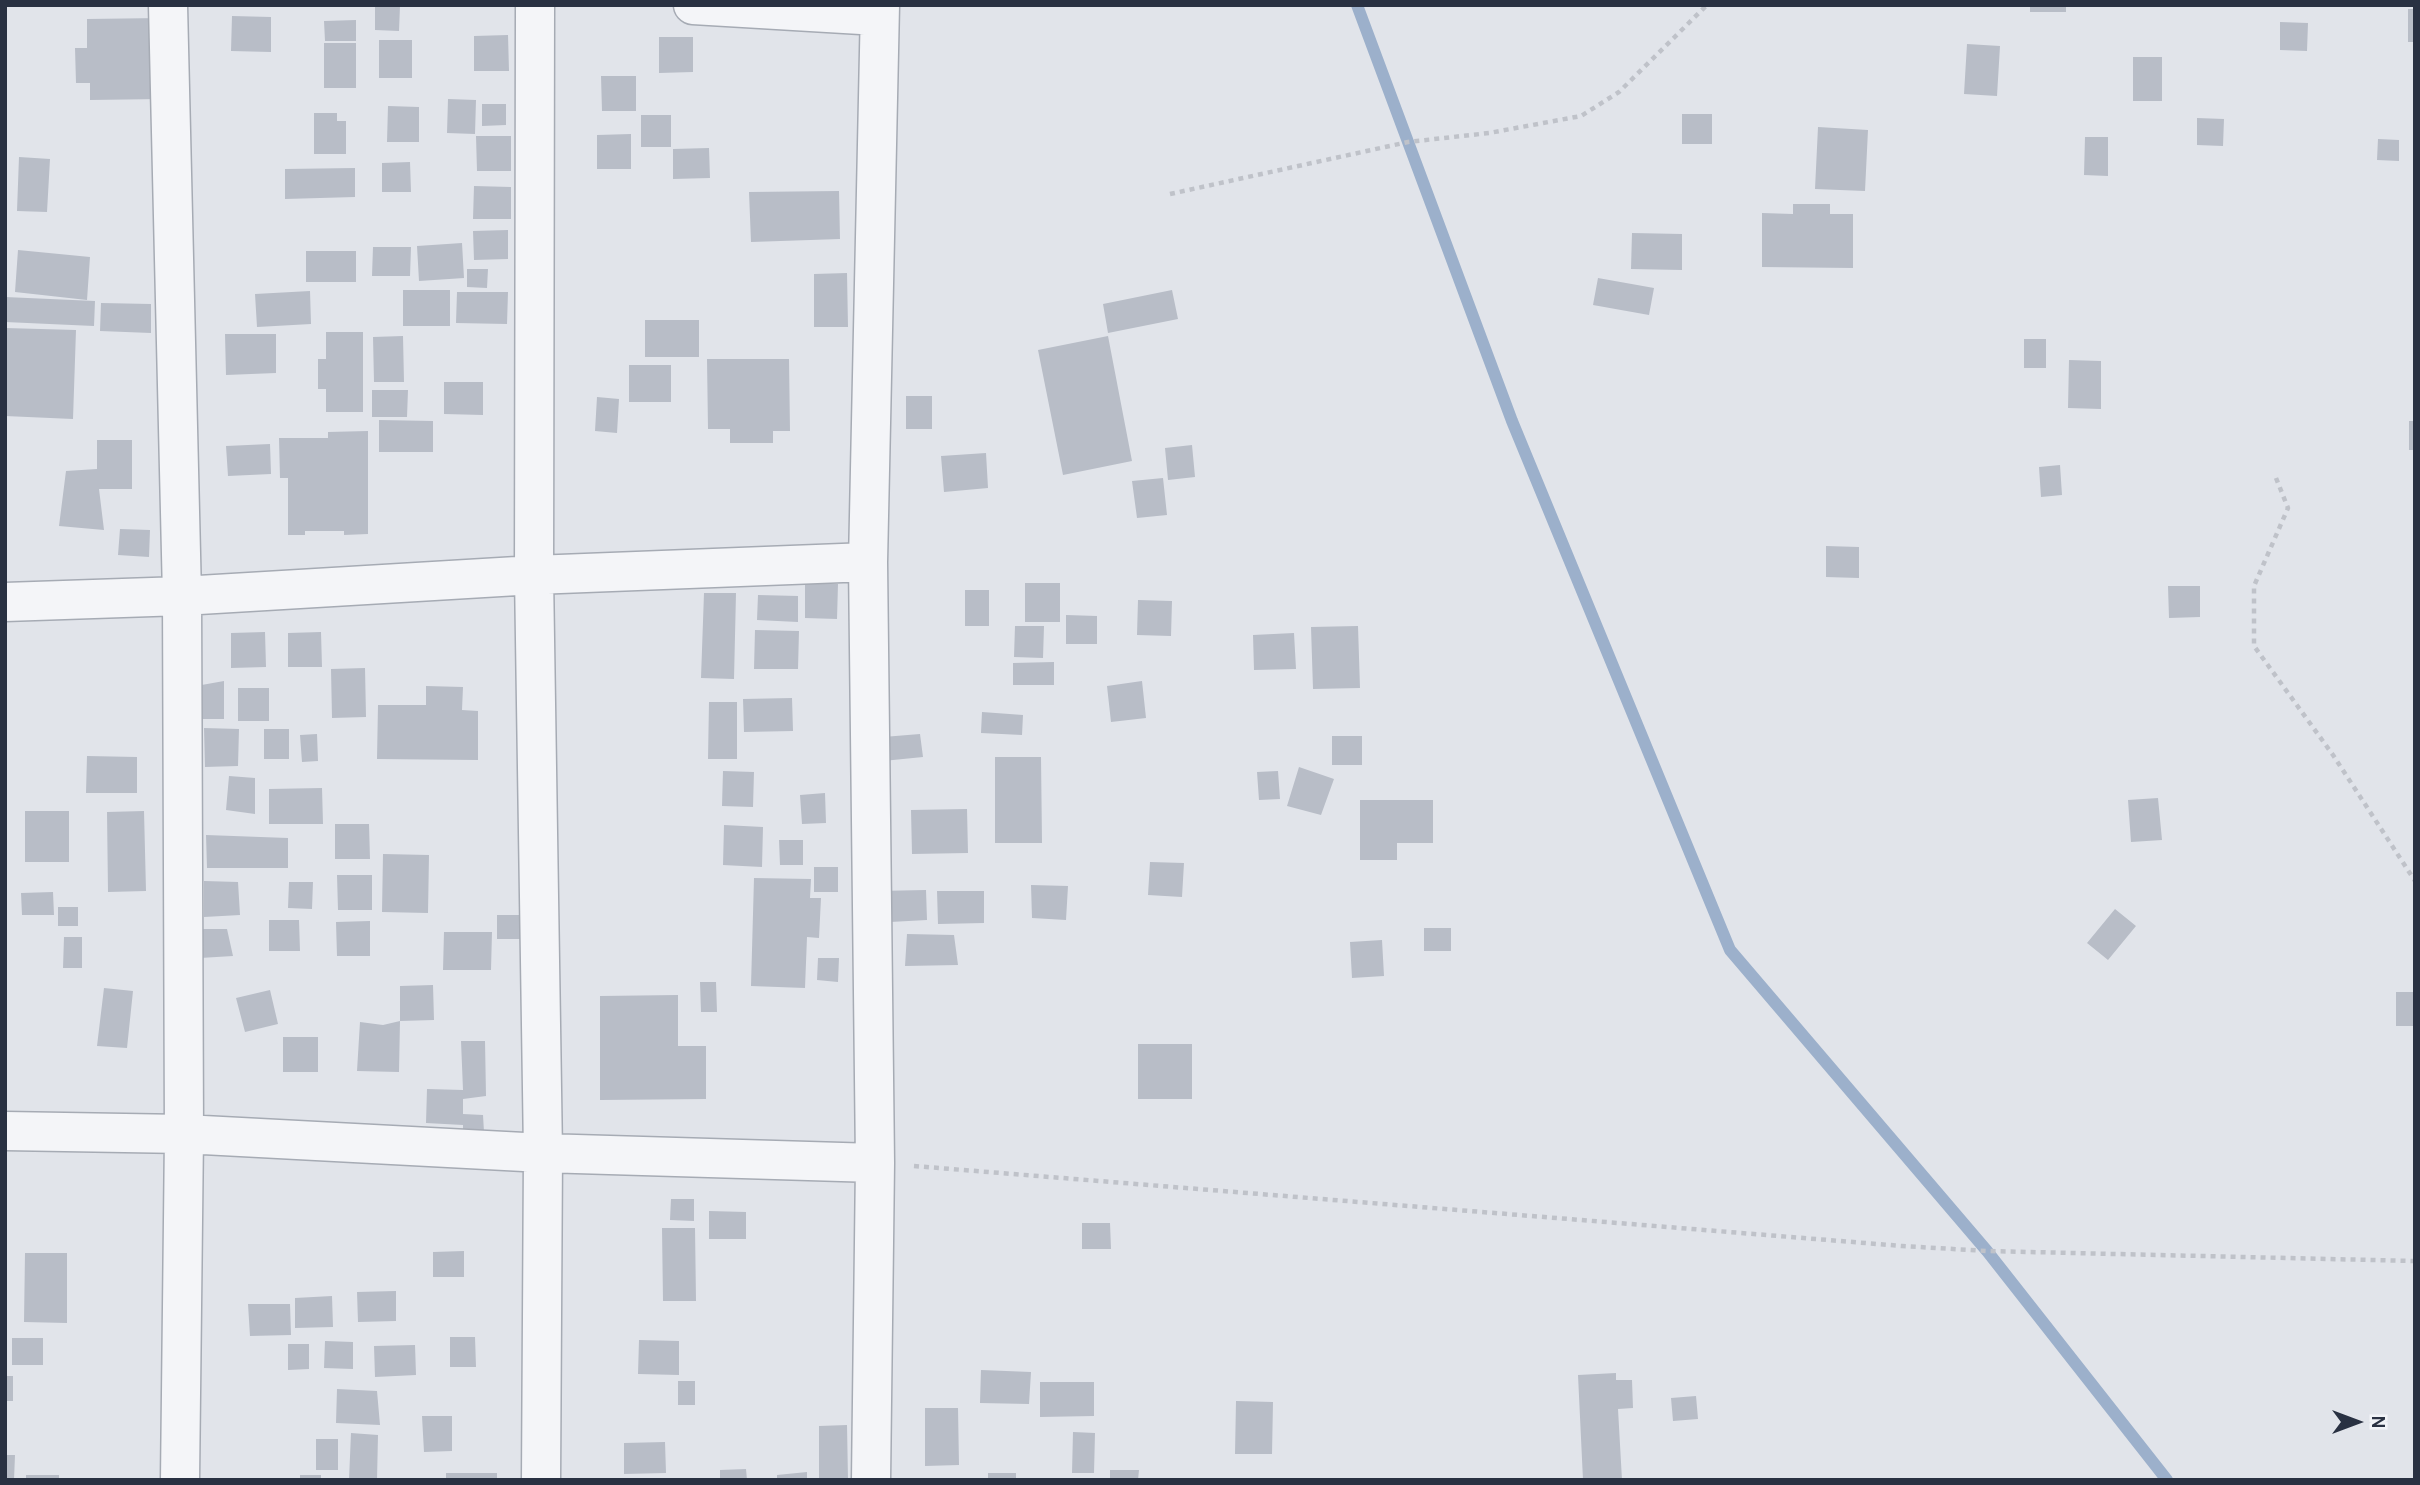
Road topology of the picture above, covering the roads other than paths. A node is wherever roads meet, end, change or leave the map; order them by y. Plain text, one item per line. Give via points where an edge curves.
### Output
1 (168, 5) edge
2 (535, 5) edge
3 (693, 5) edge
4 (879, 11) edge
5 (868, 562) junction
6 (534, 575) junction
7 (182, 596) junction
8 (5, 602) edge
9 (5, 1131) edge
10 (184, 1134) junction
11 (543, 1153) junction
12 (875, 1163) junction
13 (180, 1480) edge
14 (541, 1480) edge
15 (871, 1480) edge

1 - 7 street
2 - 6 street
3 - 4 street
4 - 5 street
5 - 6 street
5 - 12 street
6 - 7 street
6 - 11 street
7 - 8 street
7 - 10 street
9 - 10 street
10 - 11 street
10 - 13 street
11 - 12 street
11 - 14 street
12 - 15 street

